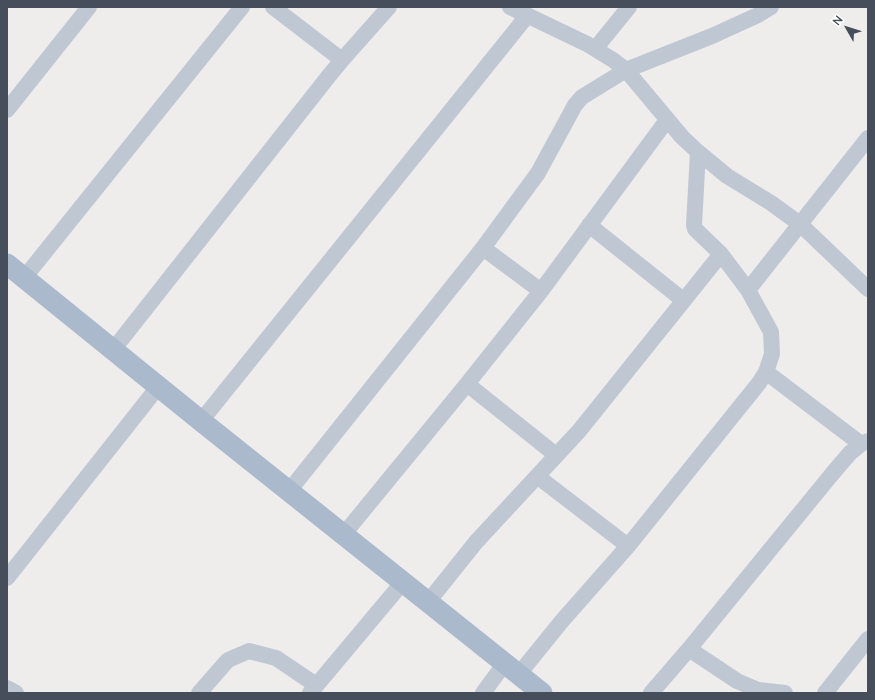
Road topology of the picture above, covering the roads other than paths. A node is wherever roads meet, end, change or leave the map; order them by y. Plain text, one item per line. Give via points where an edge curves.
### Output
1 (89, 7) edge
2 (242, 7) edge
3 (272, 7) edge
4 (389, 7) edge
5 (510, 7) edge
6 (629, 7) edge
7 (771, 7) edge
8 (528, 16) junction
9 (595, 49) junction
10 (342, 60) junction
11 (626, 70) junction
12 (7, 110) edge
13 (667, 120) junction
14 (868, 138) edge
15 (698, 152) junction
16 (800, 224) junction
17 (589, 225) junction
18 (483, 248) junction
19 (721, 254) junction
20 (7, 264) edge
21 (24, 278) junction
22 (868, 289) edge
23 (748, 290) junction
24 (541, 291) junction
25 (683, 300) junction
26 (113, 350) junction
27 (766, 372) junction
28 (467, 384) junction
29 (158, 387) junction
30 (200, 421) junction
31 (865, 443) edge
32 (556, 456) junction
33 (537, 476) junction
34 (289, 491) junction
35 (344, 534) junction
36 (628, 546) junction
37 (7, 578) edge
38 (403, 582) junction
39 (428, 602) junction
40 (868, 638) edge
41 (689, 649) junction
42 (512, 669) junction
43 (7, 688) edge
44 (313, 689) edge
45 (16, 693) edge
46 (199, 693) edge
47 (483, 693) edge
48 (542, 693) edge
49 (651, 693) edge
50 (785, 693) edge
51 (824, 693) edge

1 - 12 street
2 - 21 street
3 - 10 street
4 - 10 street
5 - 8 street
6 - 9 street
7 - 11 street via 712,36
8 - 9 street
8 - 30 street
9 - 11 street
10 - 26 street
11 - 13 street
11 - 18 street via 582,97 575,105 538,172
13 - 15 street
13 - 17 street
14 - 16 street
15 - 16 street via 727,176 771,202
15 - 19 street via 694,226
16 - 22 street
16 - 23 street
17 - 24 street
17 - 25 street
18 - 24 street
18 - 34 street
19 - 23 street
19 - 25 street
20 - 21 main road
21 - 26 main road
23 - 27 street via 771,332 772,354
24 - 28 street
25 - 32 street via 579,431
26 - 29 main road
27 - 31 street
27 - 36 street
28 - 32 street
28 - 35 street
29 - 30 main road
29 - 37 street
30 - 34 main road
31 - 41 street via 850,453 832,474
32 - 33 street
33 - 36 street
33 - 39 street via 476,542
34 - 35 main road
35 - 38 main road
36 - 42 street via 561,622
38 - 39 main road
38 - 44 street
39 - 42 main road
40 - 51 street
41 - 49 street
41 - 50 street via 737,681 758,690
42 - 47 street
42 - 48 main road
43 - 45 street
44 - 46 street via 276,658 249,651 228,660

